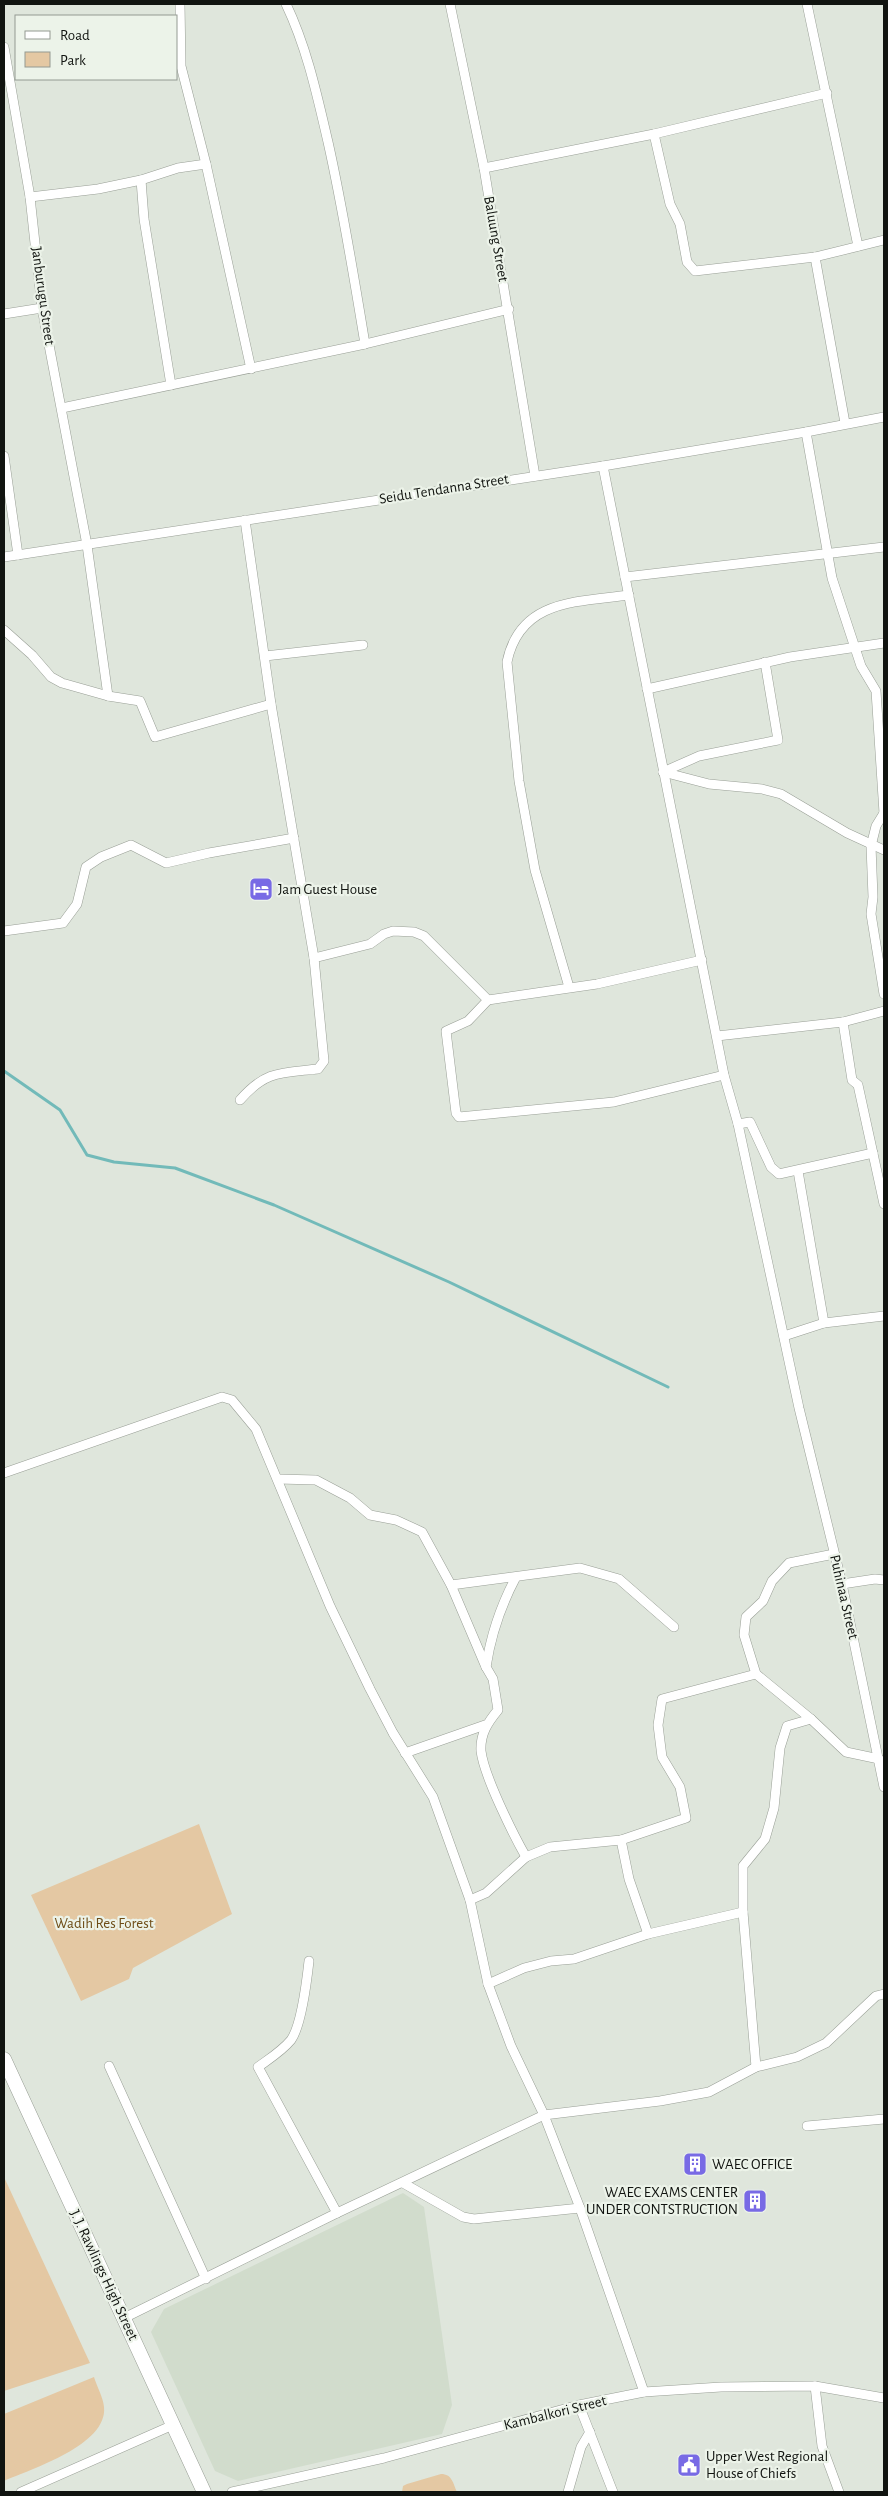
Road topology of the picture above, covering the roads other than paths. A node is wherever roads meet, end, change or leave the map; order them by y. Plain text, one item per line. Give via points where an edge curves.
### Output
1 (180, 4) edge
2 (286, 4) edge
3 (450, 4) edge
4 (807, 4) edge
5 (4, 46) edge
6 (178, 66) edge
7 (12, 68) edge
8 (827, 93) junction
9 (654, 134) junction
10 (206, 164) junction
11 (484, 168) junction
12 (141, 180) junction
13 (30, 197) junction
14 (884, 240) edge
15 (858, 246) junction
16 (815, 257) junction
17 (42, 308) junction
18 (509, 309) junction
19 (4, 314) edge
20 (365, 344) junction
21 (251, 369) junction
22 (171, 385) junction
23 (62, 408) junction
24 (884, 417) edge
25 (845, 423) junction
26 (806, 432) junction
27 (4, 456) edge
28 (603, 466) junction
29 (535, 476) junction
30 (245, 520) junction
31 (87, 545) junction
32 (884, 547) edge
33 (18, 555) junction
34 (827, 556) junction
35 (4, 557) edge
36 (625, 577) junction
37 (629, 595) junction
38 (4, 630) edge
39 (884, 643) edge
40 (363, 645) dead end
41 (856, 648) junction
42 (264, 656) junction
43 (765, 662) junction
44 (647, 689) junction
45 (108, 696) junction
46 (271, 704) junction
47 (663, 772) junction
48 (884, 813) edge
49 (294, 838) junction
50 (871, 846) junction
51 (884, 850) edge
52 (4, 931) edge
53 (314, 958) junction
54 (702, 960) junction
55 (570, 987) junction
56 (884, 994) edge
57 (488, 1000) junction
58 (884, 1011) edge
59 (843, 1022) junction
60 (717, 1036) junction
61 (724, 1075) junction
62 (240, 1100) dead end
63 (738, 1124) junction
64 (873, 1153) junction
65 (798, 1171) junction
66 (884, 1204) edge
67 (884, 1316) edge
68 (824, 1323) junction
69 (784, 1336) junction
70 (4, 1473) edge
71 (278, 1479) junction
72 (834, 1554) junction
73 (516, 1578) junction
74 (884, 1580) edge
75 (842, 1584) junction
76 (451, 1585) junction
77 (674, 1627) dead end
78 (486, 1667) junction
79 (756, 1674) junction
80 (811, 1719) junction
81 (485, 1726) junction
82 (405, 1753) junction
83 (879, 1759) junction
84 (884, 1787) edge
85 (621, 1840) junction
86 (526, 1857) junction
87 (470, 1900) junction
88 (743, 1912) junction
89 (648, 1934) junction
90 (309, 1961) dead end
91 (488, 1984) junction
92 (884, 1994) edge
93 (4, 2059) edge
94 (109, 2066) dead end
95 (756, 2068) junction
96 (544, 2115) junction
97 (884, 2119) edge
98 (807, 2126) dead end
99 (403, 2183) junction
100 (580, 2208) junction
101 (337, 2213) junction
102 (206, 2279) junction
103 (124, 2318) junction
104 (815, 2386) junction
105 (644, 2392) junction
106 (884, 2398) edge
107 (579, 2405) junction
108 (173, 2425) junction
109 (590, 2432) junction
110 (21, 2492) edge
111 (204, 2492) edge
112 (232, 2492) edge
113 (568, 2492) edge
114 (613, 2492) edge
115 (840, 2492) edge

1 - 6 street
2 - 20 street via 305,50 315,86 349,245
3 - 11 street, Baluung Street
4 - 8 street
5 - 7 street, Janburugu Street
6 - 10 street
7 - 13 street, Janburugu Street
8 - 9 street
8 - 15 street
9 - 11 street
9 - 16 street via 670,204 680,224 687,262 695,271
10 - 12 street via 178,168
10 - 21 street
11 - 18 street, Baluung Street
12 - 13 street
12 - 22 street via 144,219
13 - 17 street, Janburugu Street
14 - 15 street
15 - 16 street
16 - 25 street
17 - 19 street
17 - 23 street, Janburugu Street
18 - 20 street
18 - 29 street, Baluung Street
20 - 21 street
21 - 22 street
22 - 23 street
23 - 31 street, Janburugu Street
24 - 25 street, Seidu Tendanna Street
25 - 26 street, Seidu Tendanna Street
26 - 28 street, Seidu Tendanna Street
26 - 34 street
27 - 33 street
28 - 29 street, Seidu Tendanna Street
28 - 36 street, Puhinaa Street
29 - 30 street, Seidu Tendanna Street
30 - 31 street, Seidu Tendanna Street
30 - 42 street
31 - 33 street, Seidu Tendanna Street
31 - 45 street, Janburugu Street
32 - 34 street
33 - 35 street, Seidu Tendanna Street
34 - 36 street
34 - 41 street
36 - 37 street, Puhinaa Street
37 - 44 street, Puhinaa Street
37 - 55 street via 554,605 525,624 510,646 508,662 520,781 535,870
38 - 45 street via 51,677
39 - 41 street
40 - 42 street
41 - 43 street
41 - 48 street via 861,666 876,691
42 - 46 street
43 - 44 street
43 - 47 street via 778,740 699,756
44 - 47 street, Puhinaa Street
45 - 46 street via 140,701 155,737
46 - 49 street
47 - 50 street via 709,784 781,794
47 - 54 street, Puhinaa Street
48 - 50 street via 876,826
49 - 52 street via 209,852 166,863 131,845 100,857 86,868 77,904 63,922
49 - 53 street
50 - 51 street
50 - 56 street via 872,914
53 - 57 street via 370,944 393,931 414,932 424,936
53 - 62 street via 324,1061 318,1069 273,1074 253,1084
54 - 55 street
54 - 60 street, Puhinaa Street
55 - 57 street
57 - 61 street via 468,1021 446,1031 459,1117 614,1102
58 - 59 street
59 - 60 street
59 - 64 street via 852,1080 858,1085
60 - 61 street, Puhinaa Street
61 - 63 street, Puhinaa Street
63 - 65 street via 750,1122 770,1167 778,1174
63 - 69 street, Puhinaa Street
64 - 65 street
64 - 66 street
65 - 68 street
67 - 68 street
68 - 69 street
69 - 72 street, Puhinaa Street
70 - 71 street via 222,1397 232,1400 256,1429
71 - 76 street via 316,1480 350,1498 370,1515 396,1520 422,1532
71 - 82 street via 330,1606
72 - 75 street, Puhinaa Street
72 - 79 street via 789,1563 772,1581 763,1601 746,1617 744,1635
73 - 76 street
73 - 77 street via 580,1568 610,1575 619,1579
73 - 78 street via 491,1633
74 - 75 street
75 - 83 street, Puhinaa Street
76 - 78 street
78 - 81 street via 493,1679 498,1710
79 - 80 street
79 - 85 street via 662,1699 658,1725 662,1757 680,1787 686,1818
80 - 83 street via 846,1752
80 - 88 street via 787,1726 780,1748 774,1808 765,1840 743,1866
81 - 82 street
81 - 86 street via 481,1751 514,1836
82 - 87 street via 433,1797
83 - 84 street, Puhinaa Street
85 - 86 street via 550,1847
85 - 89 street via 629,1879
86 - 87 street via 486,1893
87 - 91 street
88 - 89 street
88 - 95 street
89 - 91 street via 574,1959 551,1960 524,1968
90 - 101 street via 298,2026 291,2039 258,2067
91 - 96 street via 511,2046
92 - 95 street via 876,1996 826,2043 797,2057
93 - 103 main road, J. J. Rawlings High Street
94 - 102 street
95 - 96 street via 709,2092 660,2102
96 - 99 street
96 - 100 street
97 - 98 street
99 - 100 street via 463,2217 474,2219
99 - 101 street
100 - 105 street
101 - 102 street
102 - 103 street
103 - 108 main road, J. J. Rawlings High Street
104 - 105 street, Kambalkori Street
104 - 106 street, Kambalkori Street
104 - 115 street via 822,2446
105 - 107 street, Kambalkori Street
107 - 109 street
107 - 112 street, Kambalkori Street via 384,2458
108 - 110 street
108 - 111 main road, J. J. Rawlings High Street
109 - 113 street via 581,2447
109 - 114 street

